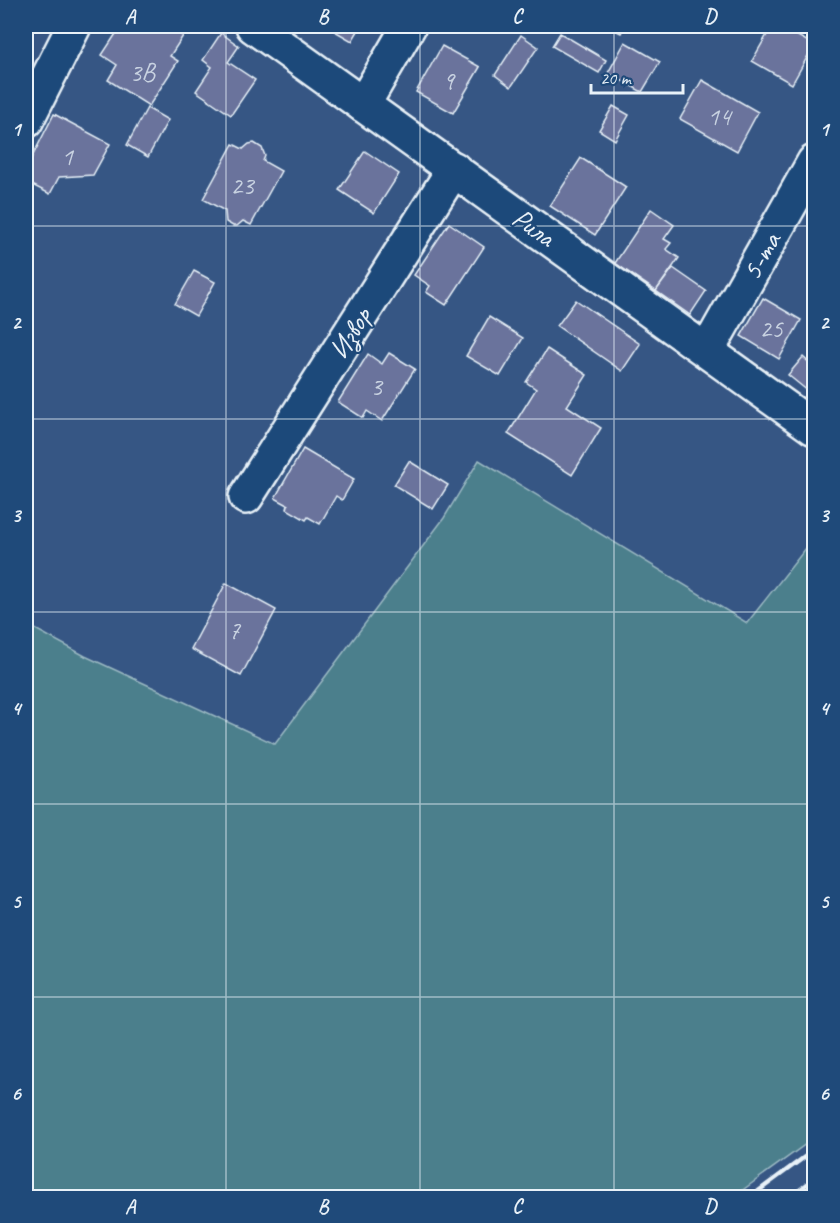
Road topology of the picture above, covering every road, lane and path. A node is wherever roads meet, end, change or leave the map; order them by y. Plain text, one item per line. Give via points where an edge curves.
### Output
1 (74, 26) edge
2 (253, 26) edge
3 (409, 26) edge
4 (363, 105) junction
5 (26, 122) edge
6 (814, 162) edge
7 (454, 169) junction
8 (707, 351) junction
9 (814, 428) edge
10 (246, 497) dead end

1 - 5 street
2 - 4 street, Рила
3 - 4 street
4 - 7 street, Рила
6 - 8 street, 5-та
7 - 8 street, Рила
7 - 10 street, Извор
8 - 9 street, Рила

